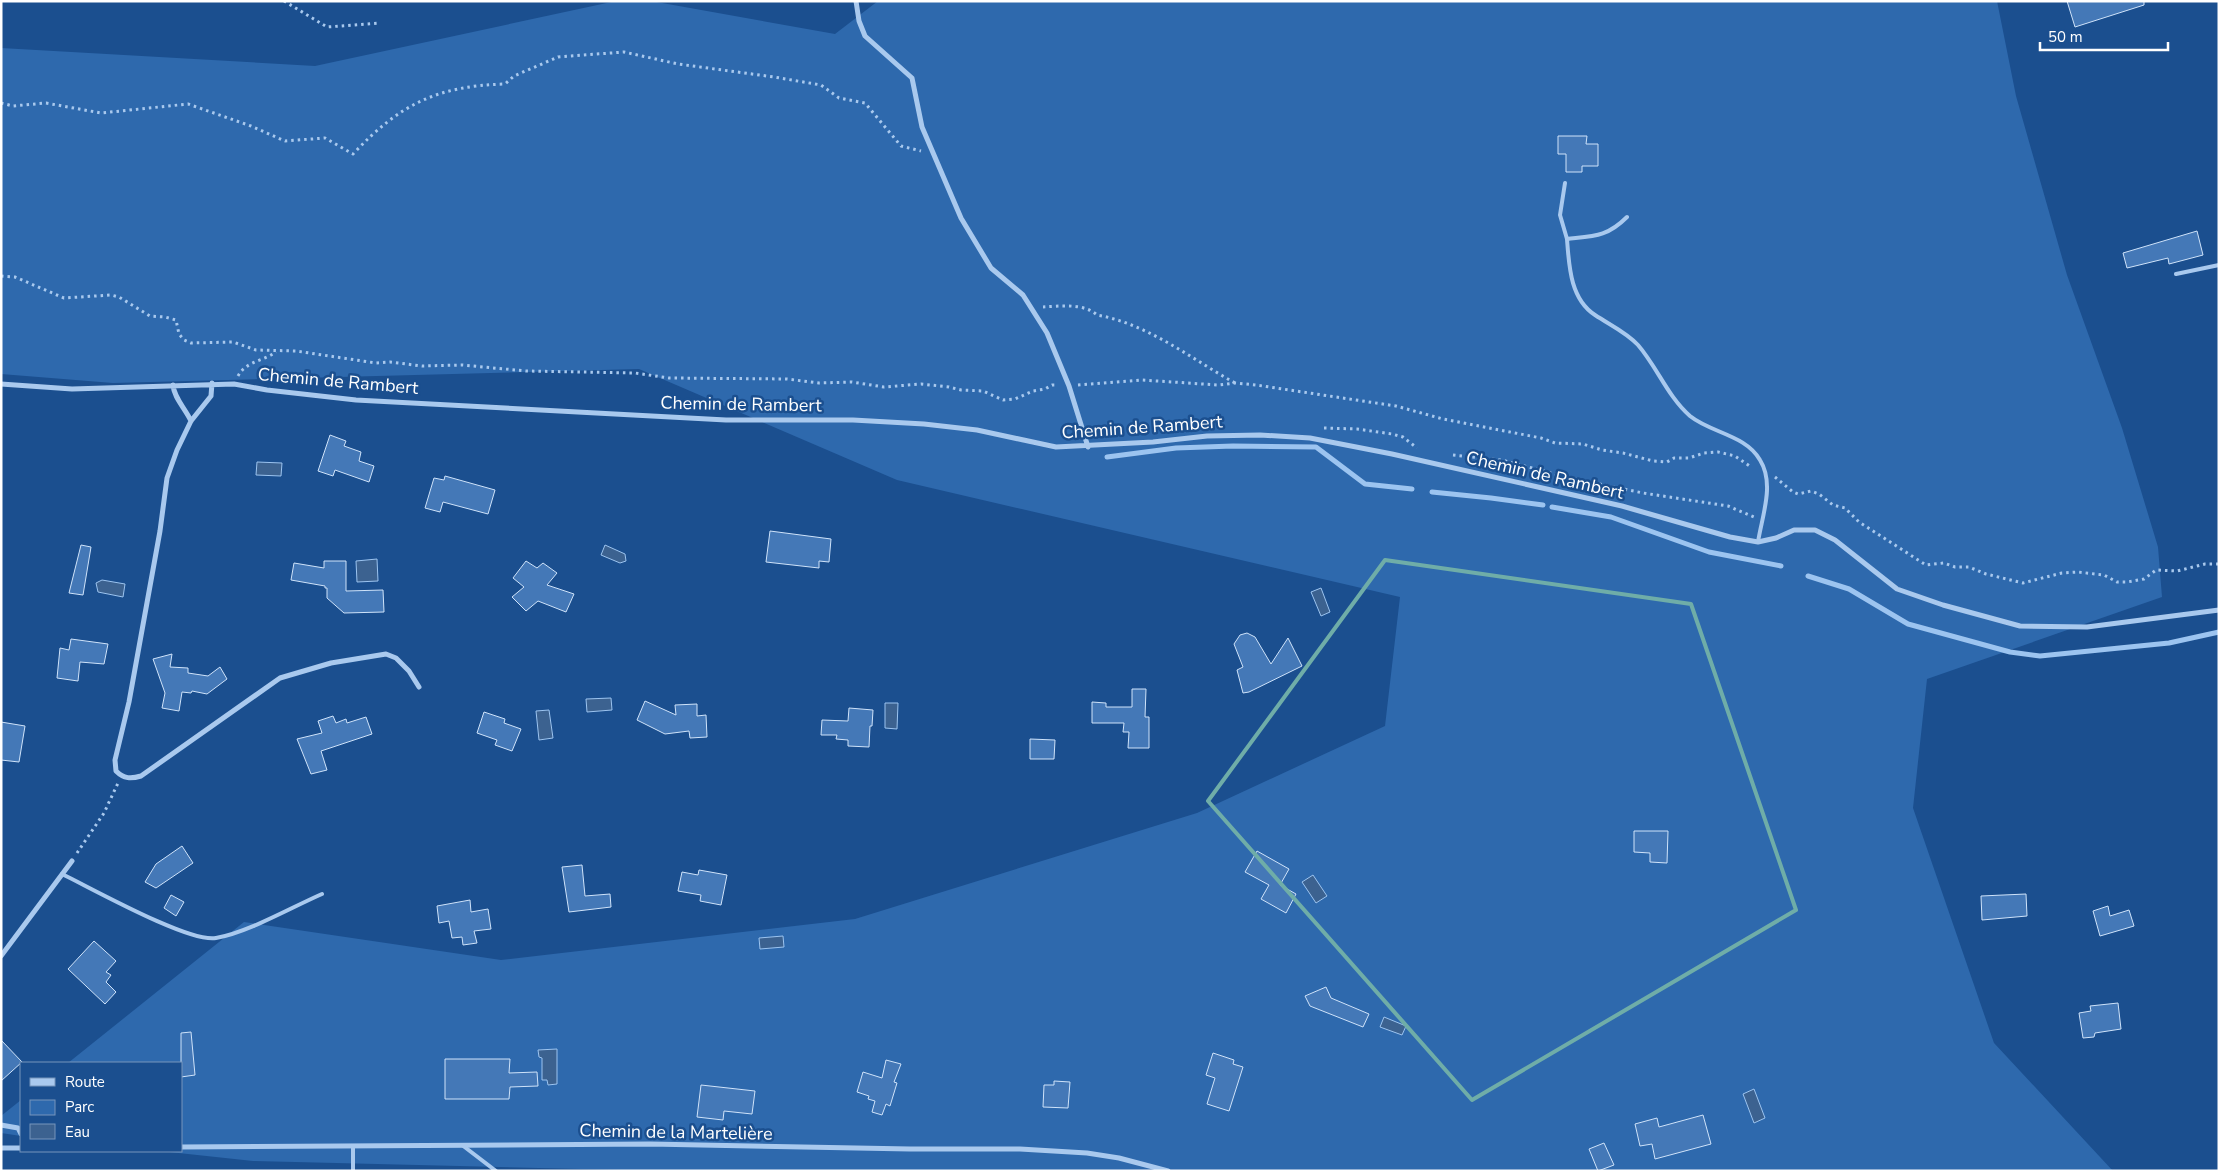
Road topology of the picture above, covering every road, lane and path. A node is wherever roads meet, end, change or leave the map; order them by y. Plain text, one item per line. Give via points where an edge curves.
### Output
1 (284, 1) edge
2 (856, 1) edge
3 (380, 23) dead end
4 (1, 103) edge
5 (934, 154) junction
6 (1566, 183) dead end
7 (1627, 217) dead end
8 (1567, 239) junction
9 (2219, 265) edge
10 (2176, 274) dead end
11 (1, 276) edge
12 (1032, 308) junction
13 (277, 351) junction
14 (212, 383) junction
15 (1235, 383) junction
16 (1, 384) edge
17 (234, 384) junction
18 (172, 385) junction
19 (1069, 386) junction
20 (191, 421) junction
21 (1310, 438) junction
22 (1088, 447) junction
23 (1422, 450) dead end
24 (1447, 455) dead end
25 (1766, 473) junction
26 (1762, 520) junction
27 (1758, 542) junction
28 (2219, 564) edge
29 (2219, 610) edge
30 (419, 687) dead end
31 (121, 776) junction
32 (72, 861) joint
33 (62, 874) junction
34 (322, 894) dead end
35 (1, 956) edge
36 (1, 1125) edge
37 (20, 1132) edge
38 (462, 1145) junction
39 (353, 1146) junction
40 (182, 1147) edge
41 (1, 1148) edge
42 (20, 1148) edge
43 (353, 1171) edge
44 (496, 1171) edge
45 (1168, 1171) edge

1 - 3 path via 327,27
2 - 5 street via 865,36 912,78 922,127
4 - 5 path via 13,106 46,104 101,113 188,104 285,141 326,138 353,154 392,117 433,94 479,85 505,84 514,76 558,57 624,52 678,64 821,85 839,98 865,103 901,146
5 - 12 street via 960,218 991,268 1023,295
6 - 8 lane via 1560,215
7 - 8 lane via 1614,230
8 - 25 lane via 1574,286 1592,314 1626,334 1639,346 1690,416 1752,450
9 - 10 lane
11 - 13 path via 15,277 64,298 103,294 119,297 150,316 176,320 179,334 191,343 233,342 256,350
12 - 15 path via 1078,306 1127,322
12 - 19 street via 1047,333
13 - 17 path via 241,371
13 - 19 path via 422,366 462,364 526,371 668,378 787,379 884,387 921,384 983,391 1003,400 1015,399 1052,385
14 - 17 street, Chemin de Rambert
14 - 18 street, Chemin de Rambert
14 - 20 street via 211,396
15 - 19 path via 1218,386 1142,380
15 - 25 path via 1288,388 1396,406 1443,420 1555,443 1583,444 1653,461 1667,462 1674,458 1718,452 1735,456 1758,472
16 - 18 street, Chemin de Rambert via 72,389
17 - 22 street, Chemin de Rambert via 376,401 726,420 853,420 924,424 977,430 1056,447
18 - 20 street
19 - 22 street
20 - 31 street via 167,478 152,579 114,766
21 - 22 street, Chemin de Rambert via 1208,436
21 - 23 path via 1320,428 1357,429 1403,437
21 - 27 street, Chemin de Rambert via 1612,504
24 - 26 path via 1502,460 1643,493 1728,506
25 - 26 lane via 1767,497
25 - 28 path via 1793,492 1812,491 1833,505 1845,508 1859,522 1926,565 1944,563 1969,567 2023,583 2078,572 2127,582 2144,579 2156,570 2177,571
26 - 27 lane
27 - 29 street, Chemin de Rambert via 1794,530 1815,530 1835,540 1898,589 2020,626 2087,627
30 - 31 street via 409,671 396,658 386,654 330,663 280,678 141,776
31 - 32 path via 104,813
32 - 33 street
33 - 34 lane via 171,928 214,939 238,932
33 - 35 street
36 - 37 street via 18,1128
38 - 39 street, Chemin de la Martelière
38 - 44 lane
38 - 45 street, Chemin de la Martelière via 1020,1149 1087,1153
39 - 40 street, Chemin de la Martelière
39 - 43 lane
41 - 42 street

